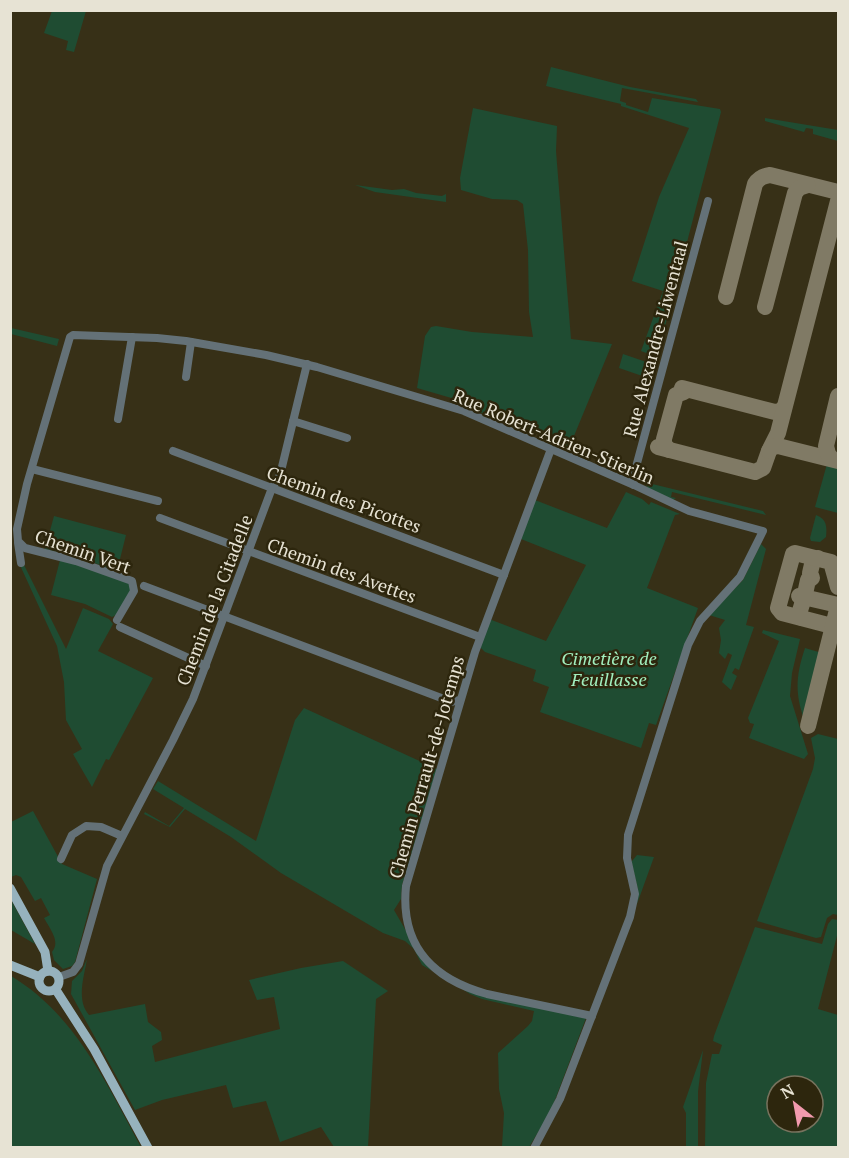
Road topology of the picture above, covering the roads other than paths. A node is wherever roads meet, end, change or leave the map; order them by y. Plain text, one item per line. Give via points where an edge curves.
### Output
1 (708, 201) dead end
2 (70, 337) joint
3 (132, 337) junction
4 (191, 342) junction
5 (307, 364) junction
6 (186, 377) dead end
7 (118, 419) dead end
8 (293, 421) junction
9 (347, 438) dead end
10 (551, 449) junction
11 (173, 451) dead end
12 (32, 469) junction
13 (634, 485) junction
14 (272, 489) junction
15 (158, 501) dead end
16 (160, 518) dead end
17 (18, 543) junction
18 (249, 551) junction
19 (21, 563) dead end
20 (504, 575) junction
21 (144, 586) dead end
22 (224, 617) junction
23 (480, 637) junction
24 (206, 666) junction
25 (459, 700) junction
26 (122, 836) junction
27 (61, 859) dead end
28 (10, 888) edge
29 (10, 964) edge
30 (48, 971) junction
31 (40, 977) junction
32 (59, 977) junction
33 (56, 990) junction
34 (592, 1016) junction
35 (148, 1148) edge
36 (534, 1148) edge

1 - 13 street, Rue Alexandre-Liwentaal via 632,480
2 - 3 street, Rue Robert-Adrien-Stierlin
2 - 12 street, Chemin Vert
3 - 4 street, Rue Robert-Adrien-Stierlin
3 - 7 street
4 - 5 street, Rue Robert-Adrien-Stierlin
4 - 6 street
5 - 8 street, Chemin de la Citadelle
5 - 10 street, Rue Robert-Adrien-Stierlin via 464,411
8 - 9 street
8 - 14 street, Chemin de la Citadelle via 280,475
10 - 13 street, Rue Robert-Adrien-Stierlin
10 - 20 street, Chemin Perrault-de-Jotemps
11 - 14 street, Chemin des Picottes
12 - 15 street
12 - 17 street, Chemin Vert via 17,529
13 - 34 street, Rue Robert-Adrien-Stierlin via 695,514 763,531 740,577 697,626 684,657 628,834 627,858 634,902
14 - 18 street, Chemin de la Citadelle
14 - 20 street, Chemin des Picottes
16 - 18 street, Chemin des Avettes
17 - 19 street, Chemin Vert
17 - 24 street, Chemin Vert via 132,581 134,591 118,623
18 - 22 street, Chemin de la Citadelle
18 - 23 street, Chemin des Avettes
20 - 23 street, Chemin Perrault-de-Jotemps
21 - 22 street
22 - 24 street, Chemin de la Citadelle
22 - 25 street via 452,702
23 - 25 street, Chemin Perrault-de-Jotemps
24 - 26 street, Chemin de la Citadelle via 183,722
25 - 34 street, Chemin Perrault-de-Jotemps via 406,886 405,914 411,937 434,969 474,991
26 - 27 street via 101,827 86,826 72,835
26 - 32 street, Chemin de la Citadelle via 105,871 79,964 73,972
28 - 30 main road via 42,947
29 - 31 main road
30 - 31 main road
30 - 32 main road
31 - 33 main road via 42,989
32 - 33 main road
33 - 35 main road via 94,1049
34 - 36 street via 560,1100

